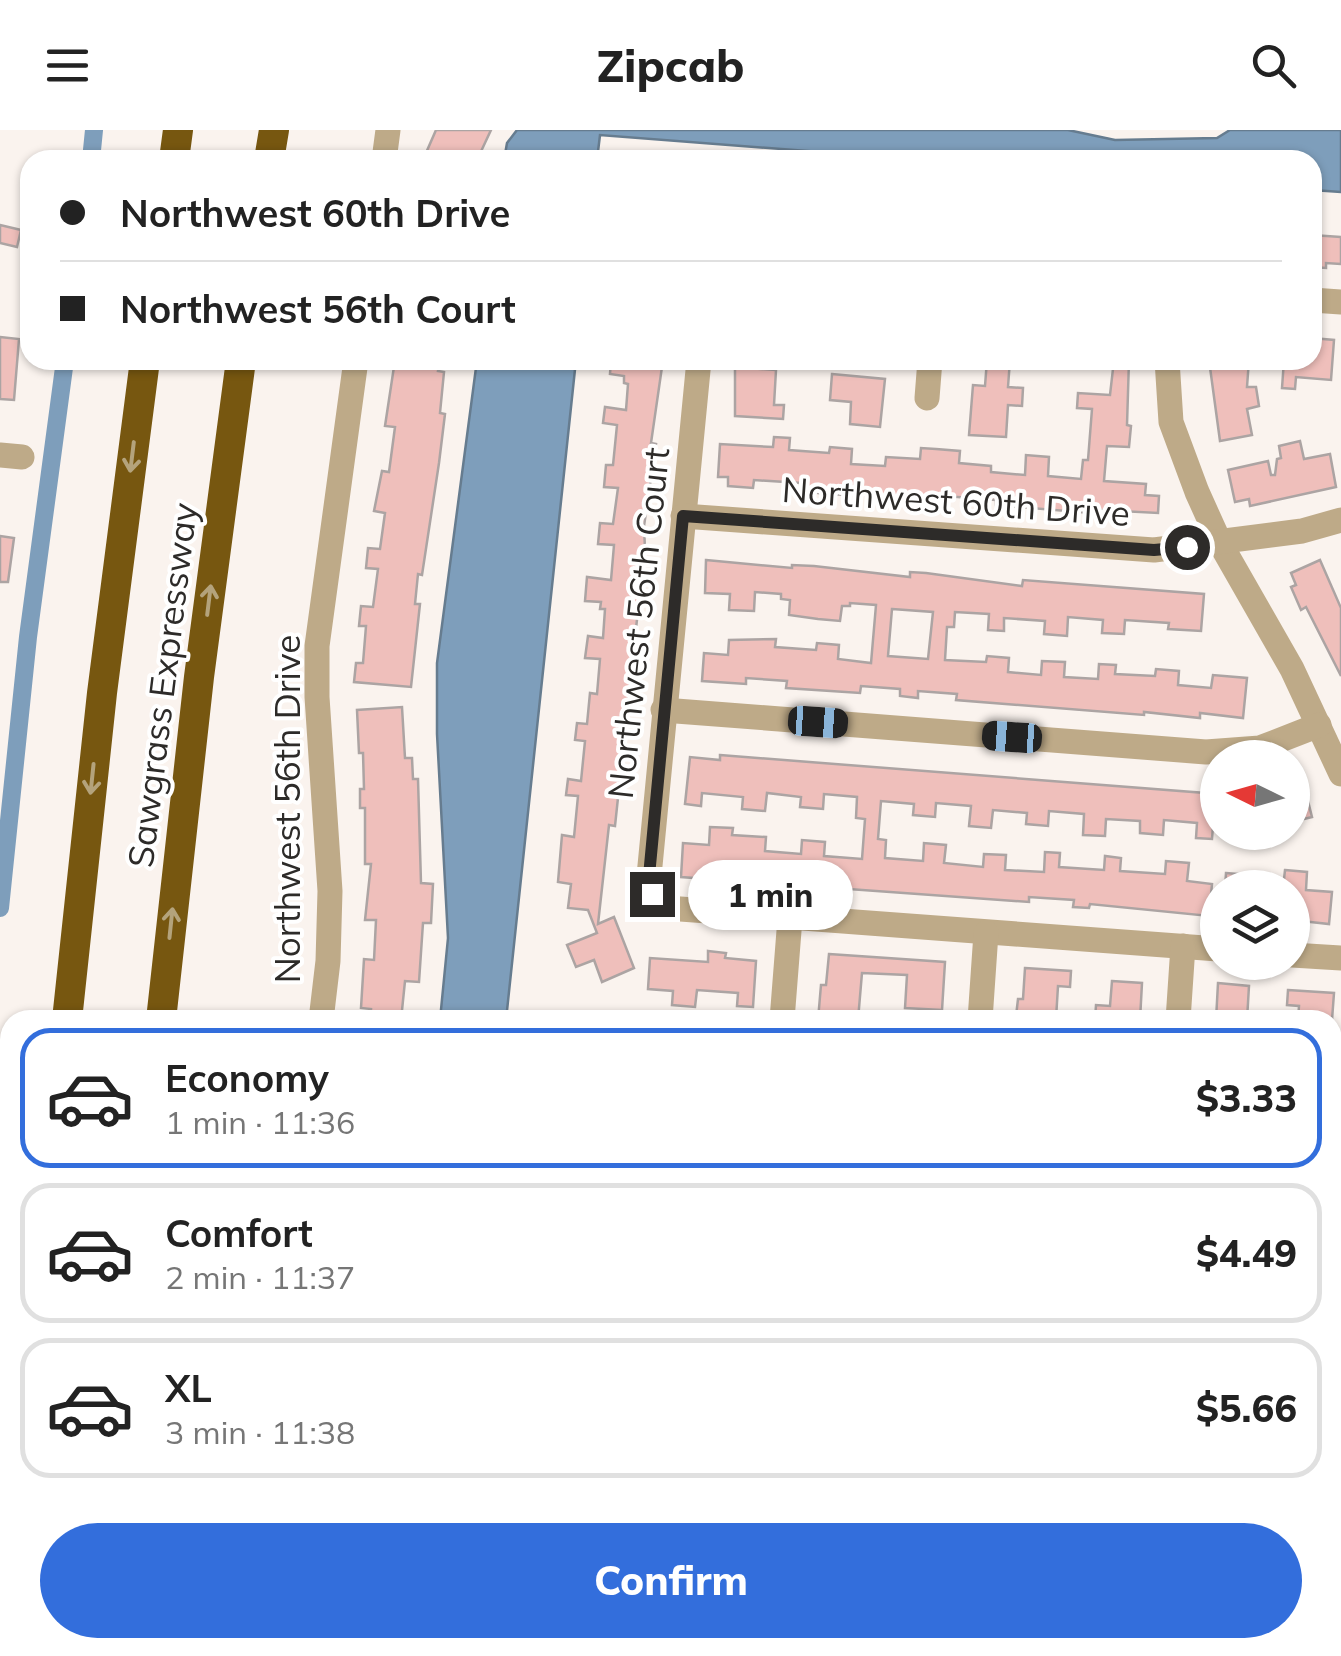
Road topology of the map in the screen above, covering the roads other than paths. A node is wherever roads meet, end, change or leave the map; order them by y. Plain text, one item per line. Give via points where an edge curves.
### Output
1 (143, 370) edge
2 (239, 370) edge
3 (355, 370) edge
4 (698, 370) edge
5 (929, 370) edge
6 (1168, 370) edge
7 (927, 398) dead end
8 (683, 516) junction
9 (1341, 520) edge
10 (1220, 544) junction
11 (664, 710) junction
12 (1319, 725) junction
13 (1341, 774) edge
14 (790, 918) junction
15 (986, 934) junction
16 (1183, 946) junction
17 (1200, 947) edge
18 (1310, 955) edge
19 (1341, 958) edge
20 (67, 1010) edge
21 (162, 1010) edge
22 (322, 1010) edge
23 (783, 1010) edge
24 (981, 1010) edge
25 (1179, 1010) edge

1 -> 20 highway, Sawgrass Expressway
21 -> 2 highway, Sawgrass Expressway
3 - 22 street, Northwest 56th Drive via 317,646 330,891
4 - 8 street, Northwest 56th Court
5 - 7 street
6 - 10 street via 1171,422
8 - 10 street, Northwest 60th Drive via 1154,550
8 - 11 street, Northwest 56th Court
9 - 10 street, Northwest 60th Drive
10 - 12 street
11 - 12 street via 1206,752 1260,748
11 - 14 street, Northwest 56th Court via 652,894 668,908
12 - 13 street
14 - 15 street
14 - 23 street
15 - 16 street
15 - 24 street
16 - 17 street
16 - 25 street
18 - 19 street

